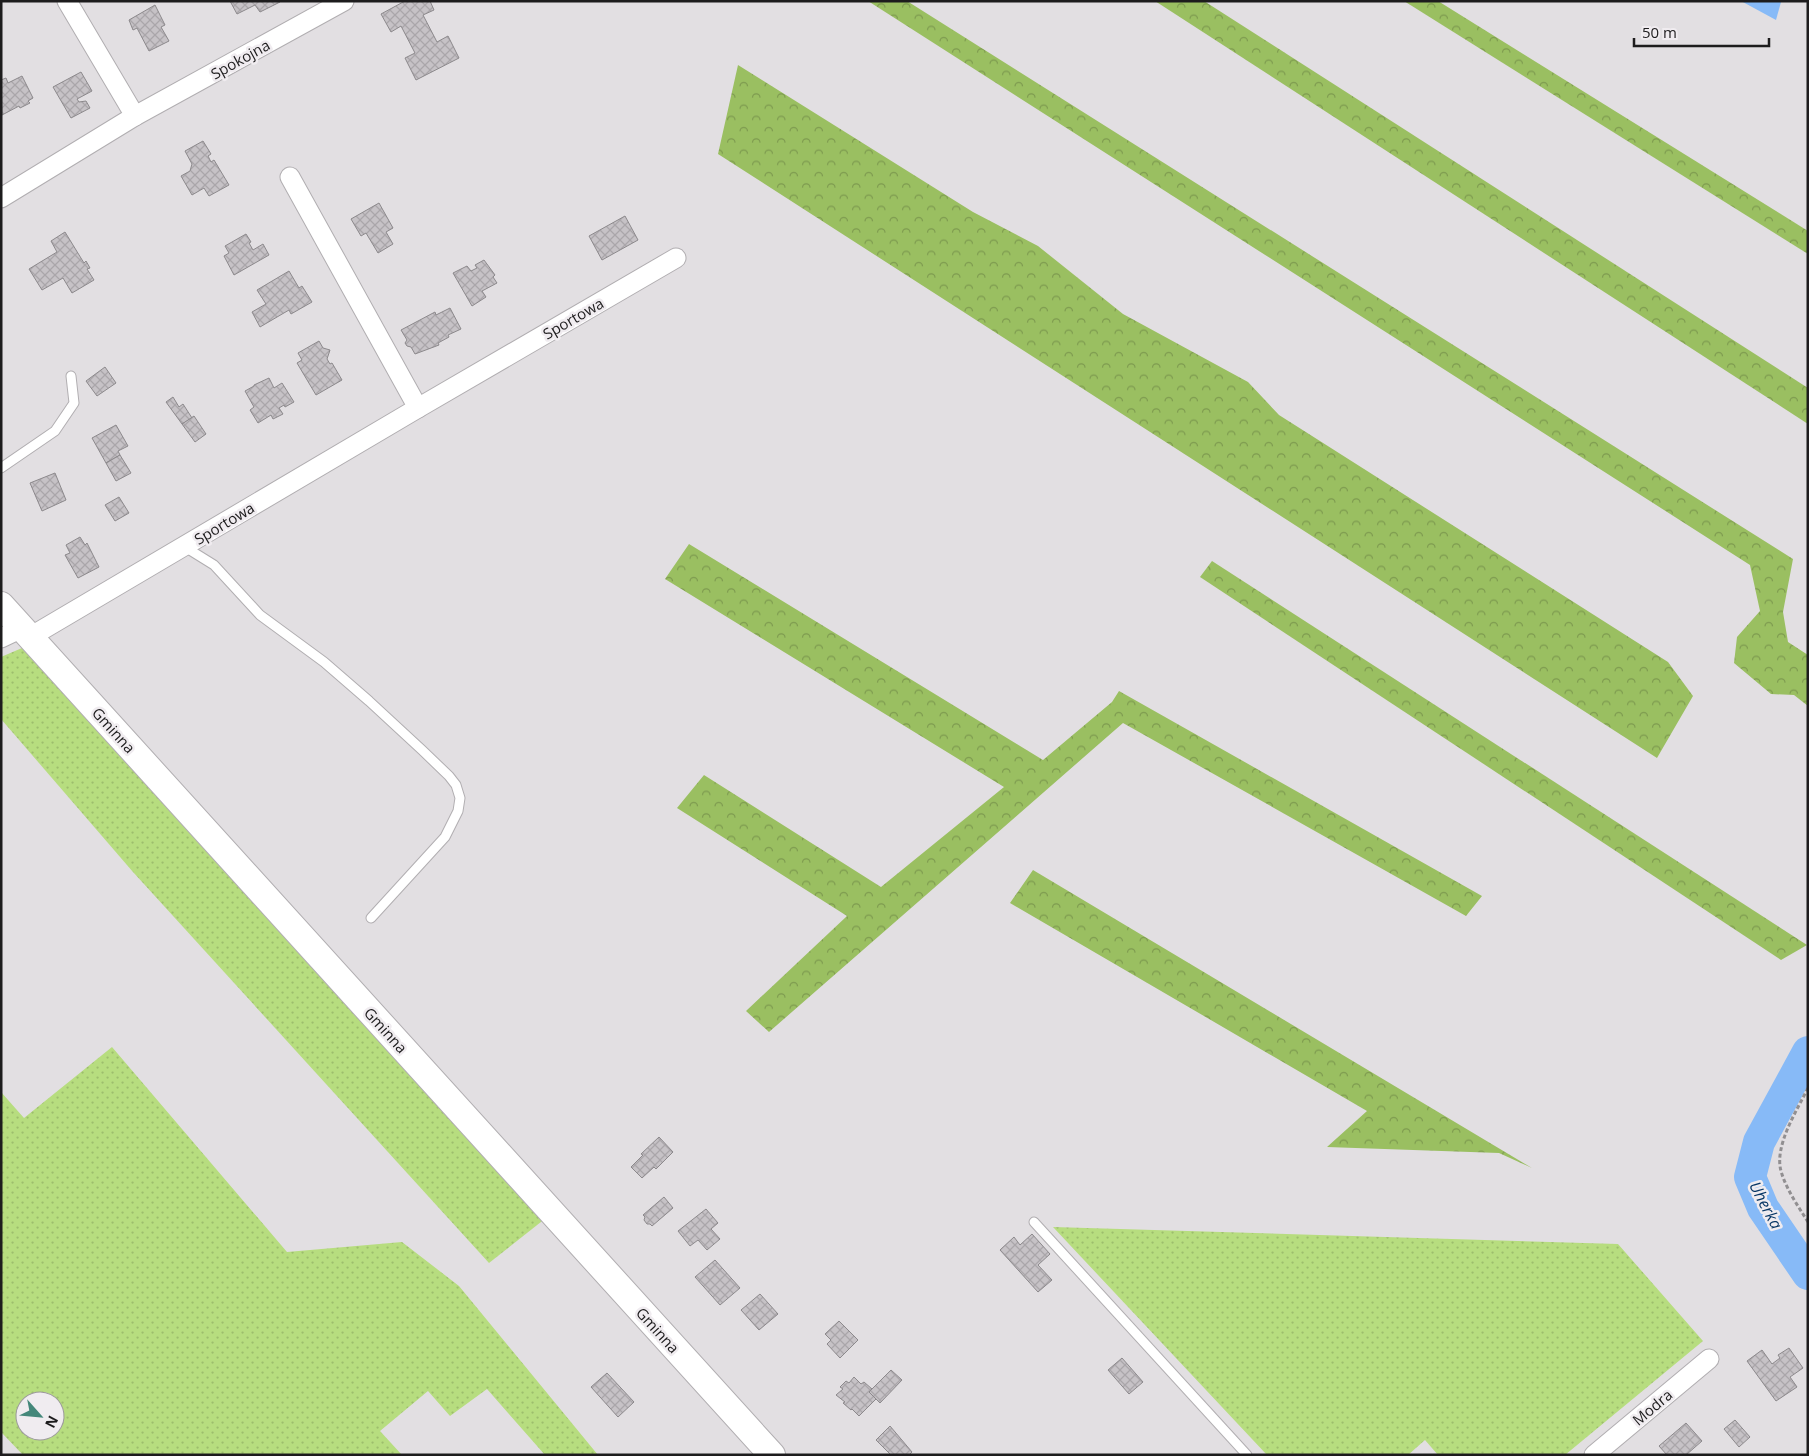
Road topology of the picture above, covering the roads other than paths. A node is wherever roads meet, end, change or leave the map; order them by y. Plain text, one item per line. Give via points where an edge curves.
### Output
1 (67, 1) edge
2 (344, 1) edge
3 (135, 116) junction
4 (290, 177) dead end
5 (1, 198) edge
6 (676, 258) dead end
7 (71, 376) dead end
8 (418, 408) junction
9 (1, 468) edge
10 (185, 547) junction
11 (1, 605) edge
12 (18, 634) edge
13 (371, 918) dead end
14 (1034, 1222) dead end
15 (1709, 1359) dead end
16 (772, 1455) edge
17 (1247, 1455) edge
18 (1594, 1455) edge

1 - 3 street
2 - 3 street, Spokojna
3 - 5 street, Spokojna
4 - 8 street
6 - 8 street, Sportowa
7 - 9 lane via 74,403 55,431
8 - 10 street, Sportowa
10 - 12 street, Sportowa
10 - 13 lane via 214,565 260,615 324,662 369,701 456,785 460,798 458,811 445,838
11 - 12 main road, Gminna
12 - 16 main road, Gminna
14 - 17 lane
15 - 18 street, Modra

